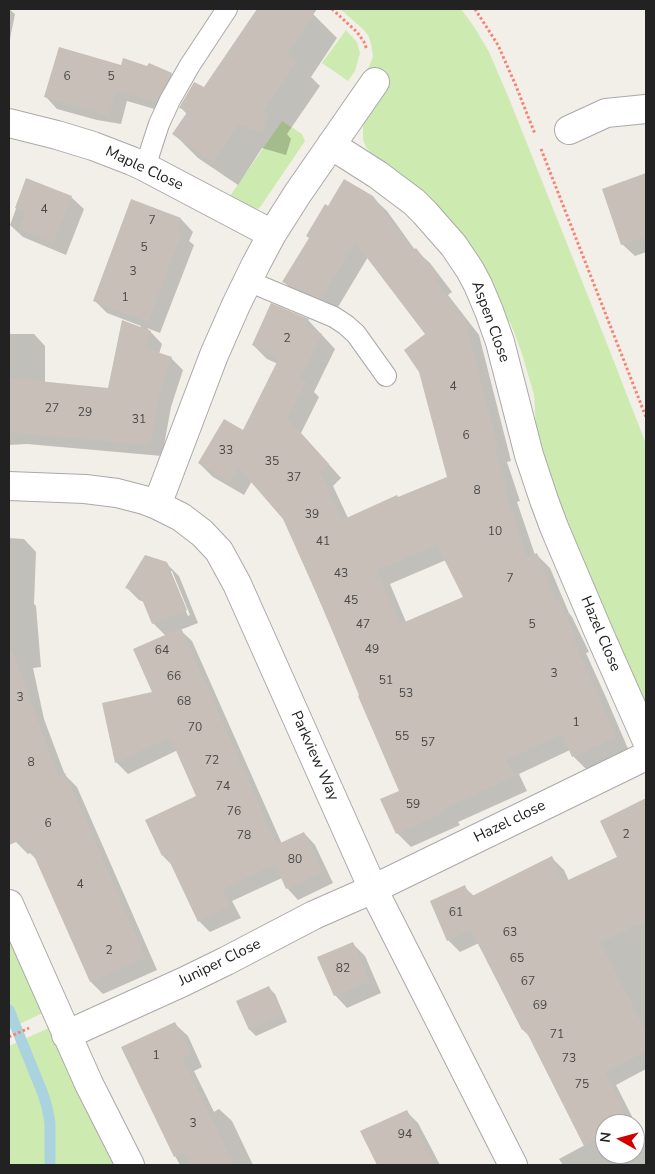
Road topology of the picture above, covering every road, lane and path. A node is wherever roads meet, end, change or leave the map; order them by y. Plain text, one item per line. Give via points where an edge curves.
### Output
1 (227, 9) edge
2 (332, 9) edge
3 (475, 9) edge
4 (375, 82) joint
5 (646, 109) edge
6 (9, 123) edge
7 (569, 130) dead end
8 (331, 145) junction
9 (145, 167) junction
10 (272, 234) junction
11 (248, 281) junction
12 (386, 376) dead end
13 (646, 417) edge
14 (9, 486) edge
15 (157, 505) junction
16 (554, 527) joint
17 (646, 740) edge
18 (646, 756) edge
19 (373, 889) junction
20 (9, 904) edge
21 (31, 1027) dead end
22 (66, 1035) junction
23 (9, 1037) edge
24 (130, 1165) edge
25 (513, 1165) edge

1 - 9 lane via 170,100
2 - 4 path via 361,37 367,48 361,72
3 - 13 path via 498,45 512,78
4 - 8 street
5 - 7 street via 606,112
6 - 9 street, Maple Close via 79,142
8 - 10 street
8 - 16 street, Aspen Close via 414,202 454,246 470,270 494,325 529,455
9 - 10 street, Maple Close
10 - 11 street
11 - 12 lane via 346,324
11 - 15 street via 214,355
14 - 15 street, Parkview Way via 104,491
15 - 19 street, Parkview Way via 202,533 219,551 231,572
16 - 17 street, Hazel Close
18 - 19 street, Hazel close
19 - 22 street, Juniper Close
19 - 25 street, Parkview Way
20 - 22 street
21 - 23 path
22 - 24 street

